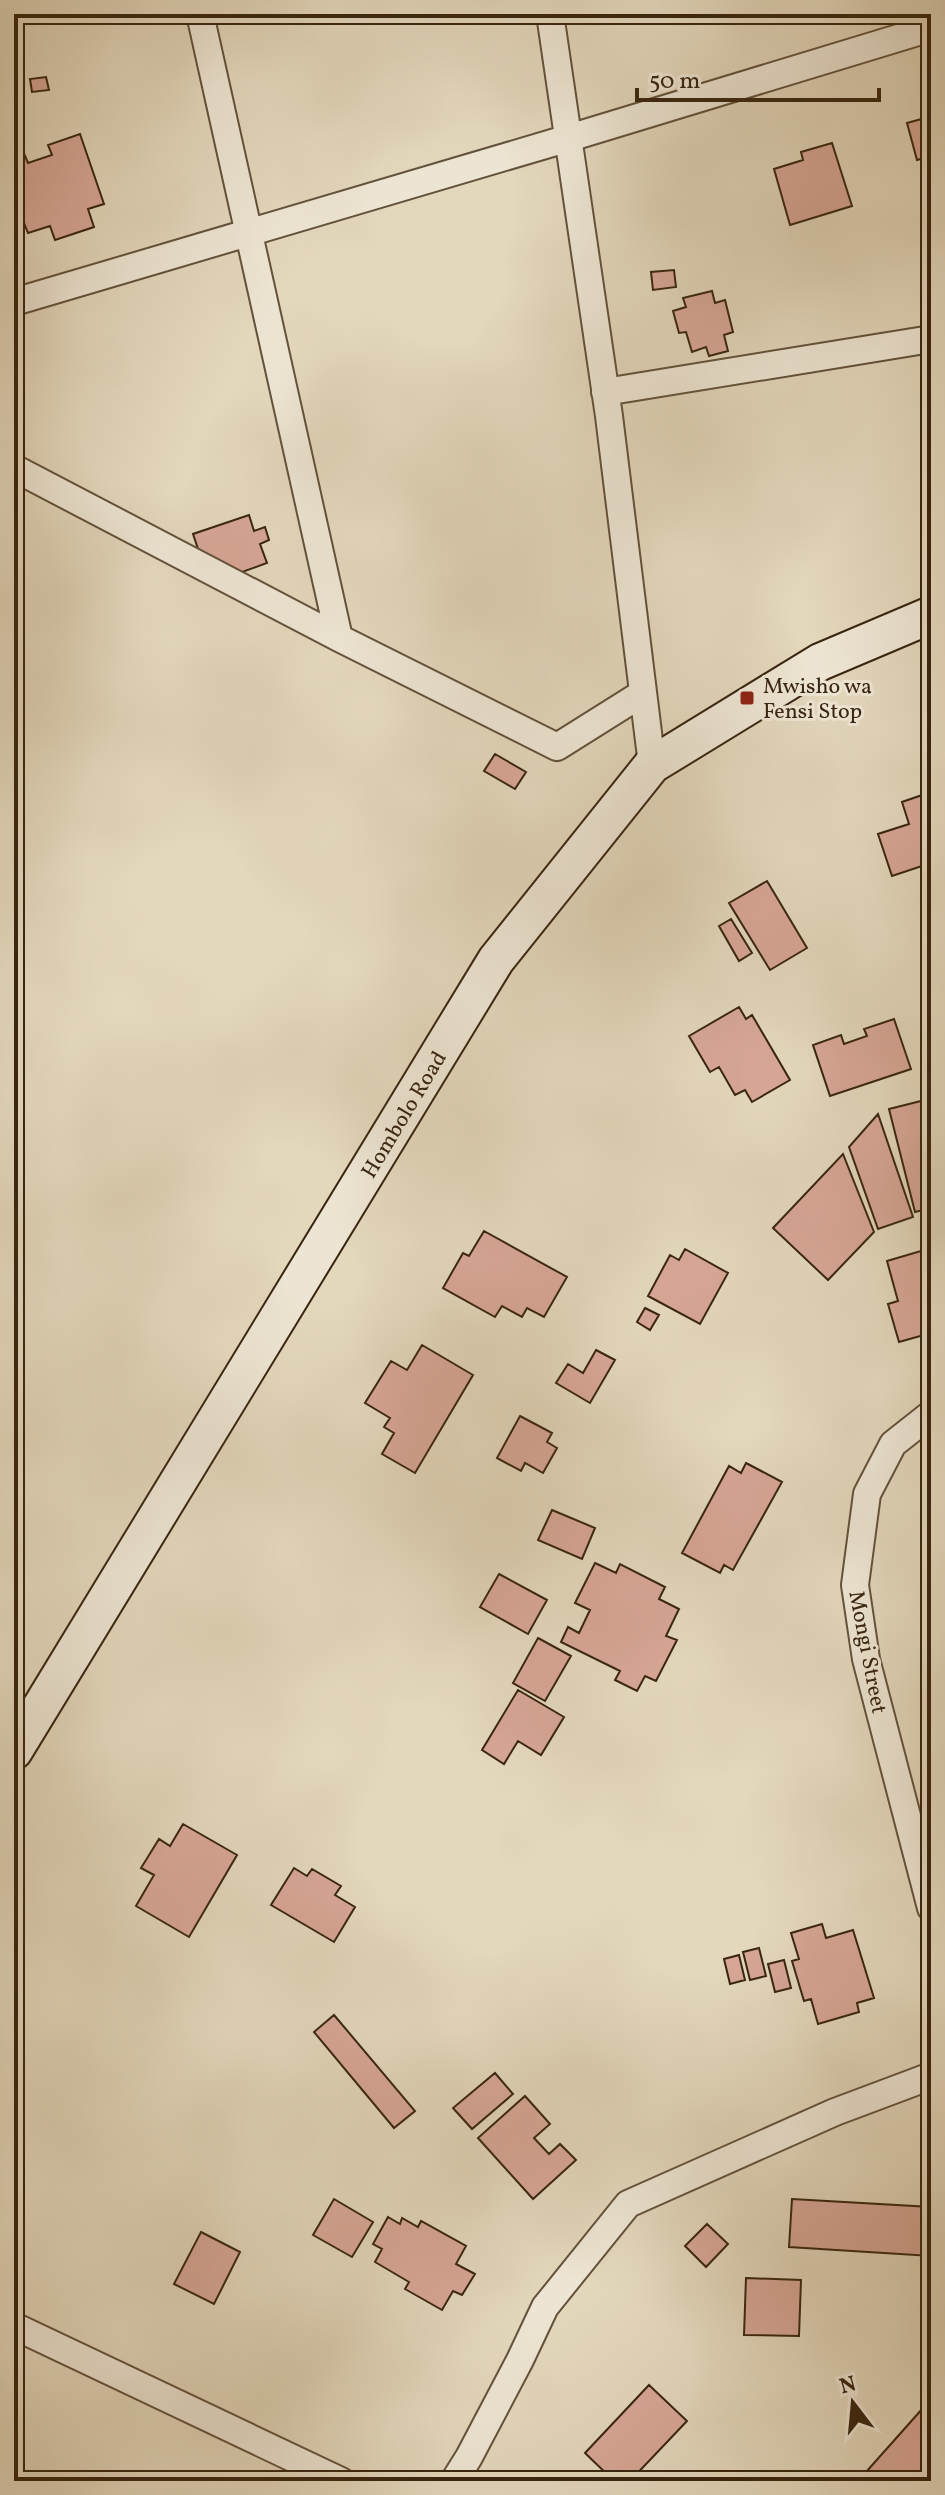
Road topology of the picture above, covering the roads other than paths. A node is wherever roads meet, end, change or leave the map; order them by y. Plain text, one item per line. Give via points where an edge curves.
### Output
1 (200, 14) edge
2 (550, 14) edge
3 (931, 28) edge
4 (569, 138) junction
5 (248, 233) junction
6 (14, 302) edge
7 (931, 339) edge
8 (605, 392) junction
9 (14, 468) edge
10 (931, 615) edge
11 (339, 638) junction
12 (643, 693) junction
13 (652, 765) junction
14 (931, 1414) edge
15 (14, 1751) edge
16 (931, 1908) edge
17 (931, 2076) edge
18 (14, 2326) edge
19 (341, 2481) edge
20 (454, 2481) edge

1 - 5 street
2 - 4 street
3 - 4 street
4 - 5 street
4 - 8 street
5 - 6 street
5 - 11 street
7 - 8 street
8 - 12 street
9 - 11 street
10 - 13 street, Hombolo Road via 820,662
11 - 12 street via 557,747
12 - 13 street
13 - 15 street, Hombolo Road via 496,960
14 - 16 street, Mongi Street via 893,1444 867,1494 855,1585 866,1659
17 - 20 street via 835,2112 628,2204 545,2307
18 - 19 street

